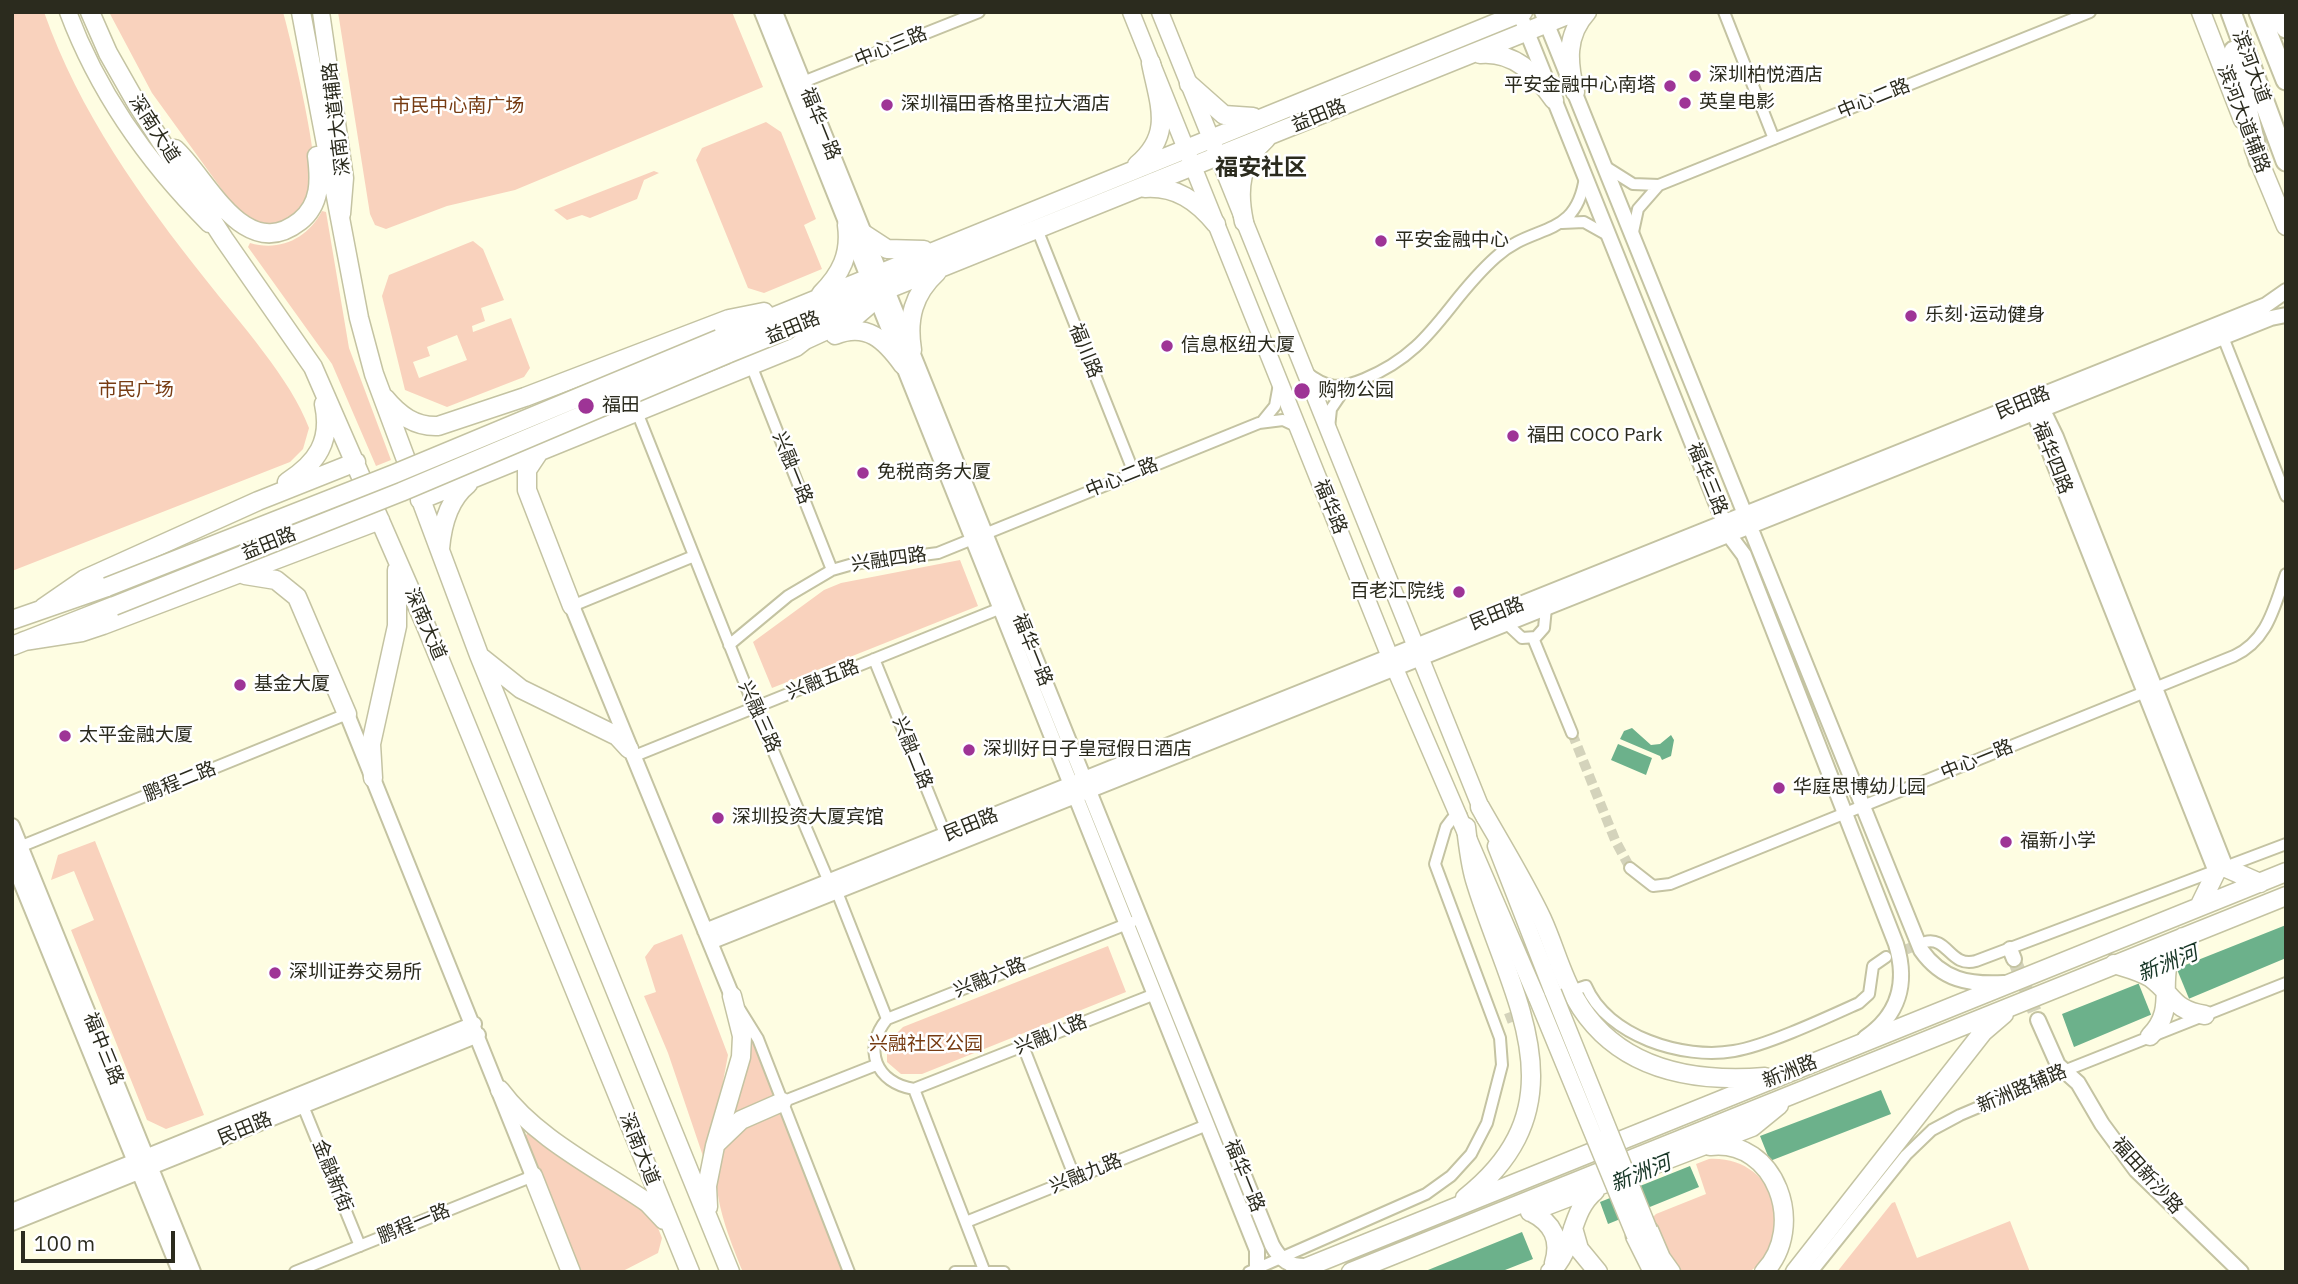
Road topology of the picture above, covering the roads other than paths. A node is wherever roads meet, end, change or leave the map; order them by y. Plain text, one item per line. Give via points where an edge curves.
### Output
1 (68, 12) edge
2 (90, 12) edge
3 (301, 12) edge
4 (321, 12) edge
5 (762, 12) edge
6 (775, 12) edge
7 (979, 12) edge
8 (1131, 12) edge
9 (1160, 12) edge
10 (1491, 12) edge
11 (1575, 12) edge
12 (1587, 12) edge
13 (1724, 12) edge
14 (2090, 12) edge
15 (2201, 12) edge
16 (2224, 12) edge
17 (2231, 12) edge
18 (2259, 12) edge
19 (2276, 12) edge
20 (1521, 13) edge
21 (1545, 18) edge
22 (2286, 28) edge
23 (1475, 32) junction
24 (1527, 32) junction
25 (1470, 55) junction
26 (1151, 63) junction
27 (2286, 80) edge
28 (803, 82) junction
29 (1189, 85) junction
30 (1574, 92) junction
31 (316, 95) junction
32 (1554, 100) junction
33 (1267, 116) junction
34 (157, 133) junction
35 (1274, 134) junction
36 (1211, 138) junction
37 (1774, 139) junction
38 (1186, 148) junction
39 (1218, 156) junction
40 (2286, 161) edge
41 (2259, 162) junction
42 (1604, 165) junction
43 (1193, 166) junction
44 (1129, 172) junction
45 (1585, 177) junction
46 (1659, 185) junction
47 (1138, 188) junction
48 (1244, 222) junction
49 (1560, 223) junction
50 (1216, 224) junction
51 (847, 225) junction
52 (2286, 226) edge
53 (341, 227) junction
54 (1037, 229) junction
55 (864, 234) junction
56 (1609, 236) junction
57 (224, 239) junction
58 (1634, 239) junction
59 (934, 250) junction
60 (942, 267) junction
61 (874, 274) junction
62 (2286, 291) edge
63 (879, 294) junction
64 (818, 296) junction
65 (789, 308) junction
66 (2286, 315) edge
67 (2220, 331) junction
68 (805, 340) junction
69 (753, 344) junction
70 (723, 346) junction
71 (907, 358) junction
72 (751, 365) junction
73 (313, 367) junction
74 (1305, 371) junction
75 (1278, 377) junction
76 (1346, 387) junction
77 (380, 393) junction
78 (2038, 407) junction
79 (637, 412) junction
80 (1259, 423) junction
81 (1298, 427) junction
82 (1329, 432) junction
83 (539, 452) junction
84 (356, 462) junction
85 (1133, 473) junction
86 (476, 478) junction
87 (2286, 495) edge
88 (421, 500) junction
89 (258, 501) junction
90 (380, 520) junction
91 (1747, 521) junction
92 (1727, 529) junction
93 (979, 536) junction
94 (440, 553) junction
95 (396, 556) junction
96 (694, 556) junction
97 (832, 570) junction
98 (2286, 573) edge
99 (234, 576) junction
100 (1007, 605) junction
101 (572, 606) junction
102 (43, 608) junction
103 (1546, 608) junction
104 (15, 618) edge
105 (1507, 624) junction
106 (1533, 638) junction
107 (18, 643) edge
108 (729, 645) junction
109 (1418, 652) junction
110 (478, 655) junction
111 (874, 659) junction
112 (1393, 663) junction
113 (2150, 690) junction
114 (755, 708) junction
115 (347, 714) junction
116 (1572, 733) tunnel mouth
117 (631, 753) junction
118 (373, 778) junction
119 (1080, 788) junction
120 (1862, 806) junction
121 (1480, 807) junction
122 (1844, 814) junction
123 (1463, 821) junction
124 (12, 826) edge
125 (948, 841) junction
126 (2286, 844) edge
127 (17, 849) edge
128 (12, 860) edge
129 (1630, 868) tunnel mouth
130 (2221, 870) junction
131 (2286, 872) edge
132 (2260, 883) junction
133 (833, 887) junction
134 (2286, 896) edge
135 (2199, 907) junction
136 (1141, 919) junction
137 (1127, 924) junction
138 (708, 936) junction
139 (2183, 937) junction
140 (1920, 939) junction
141 (1886, 957) tunnel mouth
142 (2114, 964) junction
143 (2157, 974) junction
144 (2013, 982) junction
145 (2286, 983) edge
146 (1577, 989) dead end
147 (1155, 994) junction
148 (732, 996) junction
149 (2025, 1000) junction
150 (2173, 1012) junction
151 (2205, 1015) junction
152 (887, 1019) junction
153 (2038, 1020) tunnel mouth
154 (476, 1029) junction
155 (2150, 1037) junction
156 (1023, 1046) junction
157 (1852, 1047) junction
158 (876, 1065) junction
159 (2064, 1071) junction
160 (1782, 1075) junction
161 (914, 1089) junction
162 (500, 1090) junction
163 (1791, 1095) junction
164 (782, 1102) junction
165 (303, 1106) junction
166 (1207, 1125) junction
167 (715, 1146) junction
168 (1699, 1148) junction
169 (143, 1164) junction
170 (533, 1176) junction
171 (1075, 1178) junction
172 (1600, 1186) junction
173 (12, 1211) edge
174 (1443, 1212) junction
175 (1531, 1212) junction
176 (708, 1218) junction
177 (966, 1222) junction
178 (12, 1223) edge
179 (1468, 1225) junction
180 (672, 1228) junction
181 (1573, 1228) junction
182 (1642, 1233) junction
183 (360, 1246) junction
184 (1281, 1259) junction
185 (315, 1268) edge
186 (984, 1269) junction
187 (1302, 1269) edge
188 (1255, 1271) edge
189 (1550, 1271) edge
190 (180, 1272) edge
191 (193, 1272) edge
192 (295, 1272) edge
193 (570, 1272) edge
194 (690, 1272) edge
195 (730, 1272) edge
196 (849, 1272) edge
197 (955, 1272) edge
198 (1004, 1272) edge
199 (1351, 1272) edge
200 (1598, 1272) edge
201 (1653, 1272) edge
202 (1671, 1272) edge
203 (1764, 1272) edge
204 (1795, 1272) edge
205 (1812, 1272) edge
206 (2228, 1272) edge
207 (2241, 1272) edge

1 - 57 main road via 100,81 145,151
2 - 34 main road, 深南大道 via 121,77
3 - 31 main road, 深南大道
4 - 53 main road, 深南大道辅路 via 345,178
5 - 51 street, 福华一路
6 - 28 street, 福华一路
7 - 28 street, 中心三路
8 - 26 main road, 福华路
9 - 29 main road, 福华路
10 - 23 main road
11 - 21 main road, 益田路
12 - 30 main road via 1570,43
13 - 37 street
14 - 37 street, 中心二路
15 - 41 main road, 滨河大道辅路
16 - 41 highway
17 - 40 highway, 滨河大道
18 - 27 highway, 滨河大道
19 - 22 highway
20 - 23 main road, 益田路
20 - 24 street, 福华三路
21 - 24 main road, 益田路
21 - 30 street, 福华三路
23 - 33 main road, 益田路
24 - 25 main road, 益田路
24 - 32 street, 福华三路
25 - 32 main road via 1490,53 1515,61 1541,81
25 - 35 main road, 益田路
26 - 38 main road, 福华路
26 - 44 main road via 1161,129 1150,153
28 - 55 street, 福华一路
29 - 33 main road via 1224,115
29 - 36 main road, 福华路
30 - 42 street, 福华三路
31 - 34 main road via 312,125 319,190 307,215 279,230 259,232 237,223 194,166
31 - 53 main road, 深南大道
32 - 45 street, 福华三路
33 - 36 main road, 益田路
34 - 57 main road, 深南大道
35 - 39 main road, 益田路
35 - 48 main road via 1244,168 1239,194
36 - 38 main road, 益田路
36 - 39 main road, 福华路
37 - 46 street, 中心二路
38 - 43 main road, 福华路
38 - 44 main road, 益田路
39 - 43 main road, 益田路
39 - 48 main road, 福华路
41 - 52 main road, 滨河大道辅路
42 - 46 street via 1633,184
42 - 58 street, 福华三路
43 - 47 main road, 益田路
43 - 50 main road, 福华路
44 - 59 main road, 益田路
45 - 49 street via 1577,208
45 - 56 street, 福华三路
46 - 58 street, 中心二路 via 1637,209
47 - 50 main road via 1182,194
47 - 54 main road, 益田路
48 - 74 main road, 福华路
49 - 56 street via 1584,222
49 - 76 street via 1496,257 1406,358
50 - 75 main road, 福华路
51 - 61 street, 福华一路
51 - 64 main road via 845,261
53 - 77 main road, 深南大道 via 363,338
54 - 60 main road, 益田路
54 - 85 street, 福川路
55 - 59 main road via 887,249
55 - 61 street, 福华一路
56 - 92 street, 福华三路
57 - 73 main road, 深南大道
58 - 91 street, 福华三路
59 - 61 main road, 益田路
60 - 63 main road, 益田路
60 - 71 main road via 917,295 910,314
61 - 63 street, 福华一路
61 - 64 main road, 益田路
62 - 67 street, 民田路
63 - 68 main road via 855,317
63 - 69 main road, 益田路
63 - 71 street, 福华一路
64 - 65 main road, 益田路
65 - 70 main road, 益田路
65 - 77 main road via 729,319 438,426 409,420
66 - 67 street, 民田路
67 - 78 street, 民田路
67 - 87 street
68 - 69 main road
68 - 71 main road via 819,342 849,329 868,331
68 - 72 main road
69 - 70 main road, 益田路
70 - 102 main road, 益田路, bridge
70 - 107 main road, 益田路, bridge via 401,492
71 - 93 street, 福华一路
72 - 79 main road
72 - 97 street, 兴融一路
73 - 84 main road, 深南大道
73 - 89 main road via 325,407 323,444 308,468
74 - 76 street via 1326,386
74 - 82 main road, 福华路
75 - 80 street via 1275,406
75 - 81 main road, 福华路
76 - 82 street via 1331,409
77 - 88 main road, 深南大道
78 - 91 street, 民田路
78 - 113 street, 福华四路
79 - 83 main road
79 - 96 street, 兴融三路
80 - 81 street, 中心二路 via 1283,420
80 - 85 street, 中心二路
81 - 112 main road, 福华路
82 - 109 main road, 福华路
83 - 86 main road
83 - 101 main road via 527,470 527,490
84 - 89 main road
84 - 90 main road, 深南大道
85 - 93 street, 中心二路
86 - 88 main road
86 - 94 main road via 451,503
88 - 94 main road, 深南大道
89 - 102 main road via 85,579
90 - 95 main road, 深南大道
90 - 99 main road
91 - 92 street, 民田路
91 - 120 street, 福华三路
92 - 103 street, 民田路
92 - 109 street, 民田路
92 - 122 street, 福华三路 via 1745,555 1840,793
93 - 97 street, 兴融四路 via 931,555
93 - 100 street, 福华一路
94 - 110 main road, 深南大道
95 - 118 main road via 397,626 371,744
95 - 180 main road, 深南大道
96 - 101 street
96 - 108 street, 兴融三路
97 - 108 street, 兴融四路 via 789,596
98 - 113 street, 中心一路 via 2267,627 2254,644
99 - 107 main road via 82,632
99 - 115 main road via 270,577 297,597
100 - 111 street, 兴融五路
100 - 119 street, 福华一路
101 - 117 street
102 - 104 main road, 益田路
103 - 105 street, 民田路
103 - 106 street via 1544,628
105 - 106 street via 1519,636
105 - 109 street, 民田路
106 - 116 street
108 - 114 street, 兴融三路
109 - 112 street, 民田路
109 - 121 main road, 福华路
110 - 117 main road via 522,689 612,733
110 - 176 main road, 深南大道
111 - 114 street, 兴融五路
111 - 125 street, 兴融二路
112 - 119 street, 民田路
112 - 123 main road, 福华路
113 - 120 street, 中心一路
113 - 130 street, 福华四路
114 - 117 street, 兴融五路
114 - 133 street, 兴融三路
115 - 118 street
115 - 127 street, 鹏程二路
117 - 138 street
118 - 154 street
119 - 125 street, 民田路
119 - 136 street, 福华一路
119 - 137 street, 福华一路
120 - 122 street, 中心一路
120 - 140 street, 福华三路
121 - 160 main road via 1543,920 1574,997 1612,1043 1635,1059 1698,1078
121 - 182 main road, 福华路, bridge
122 - 129 street, 中心一路 via 1662,887 1646,883
122 - 157 street, 福华三路 via 1902,963 1901,992 1884,1021
123 - 174 main road via 1474,878 1526,1025 1532,1069 1514,1142 1480,1186
123 - 182 main road, 福华路, bridge
123 - 184 street via 1452,819 1446,827 1435,864 1501,1021 1502,1065 1494,1103 1461,1166 1426,1194
124 - 127 street, 福中三路
125 - 133 street, 民田路
126 - 130 street
127 - 169 street, 福中三路
128 - 169 street, 福中三路
130 - 132 main road
130 - 135 main road
130 - 140 street via 2012,954 1966,963 1953,958 1938,942
131 - 132 main road, 新洲路
132 - 135 main road, 新洲路
133 - 138 street, 民田路
133 - 152 street, 兴融三路
134 - 139 main road, 新洲路
135 - 144 main road, 新洲路
136 - 137 street, 兴融六路
136 - 184 street, 福华一路
137 - 147 street, 福华一路
137 - 152 street, 兴融六路
138 - 148 street
139 - 142 main road, 新洲路
139 - 143 main road
140 - 144 street, 福华三路 via 1930,964 1952,978
141 - 146 street via 1873,966 1869,994 1859,1003 1734,1051 1699,1052 1643,1037 1605,1016 1587,986
142 - 143 main road
142 - 149 main road, 新洲路
143 - 150 main road
144 - 157 main road, 新洲路
145 - 151 street, 新洲路辅路
147 - 156 street, 兴融八路
147 - 166 street, 福华一路
148 - 164 street via 758,1039
148 - 167 main road via 742,1036 741,1057
149 - 163 main road, 新洲路
149 - 204 main road via 1983,1032
150 - 151 main road
150 - 155 main road
151 - 155 street, 新洲路辅路
152 - 158 street via 873,1044
153 - 159 street, 福田新沙路
154 - 162 street
154 - 165 street, 民田路
154 - 169 street, 民田路
155 - 159 street, 新洲路辅路
156 - 161 street, 兴融八路
156 - 171 street
157 - 160 main road, 新洲路
158 - 161 street via 892,1082
158 - 164 street
159 - 205 street, 新洲路辅路 via 1932,1130 1906,1155
159 - 206 street, 福田新沙路 via 2082,1108 2129,1175
159 - 207 street, 福田新沙路 via 2078,1083 2136,1170
160 - 174 main road, 新洲路
161 - 177 street
162 - 170 street
162 - 180 main road via 523,1116 649,1203
163 - 168 main road via 1752,1127
163 - 179 main road, 新洲路
164 - 167 main road via 735,1124
164 - 196 street
165 - 169 street, 民田路
165 - 183 street, 金融新街
166 - 171 street, 兴融九路
166 - 188 street, 福华一路 via 1257,1250
167 - 176 main road
168 - 172 main road
168 - 203 main road via 1727,1146 1752,1155 1777,1188 1786,1229 1778,1254
169 - 173 street, 民田路
169 - 178 street, 民田路
169 - 190 street, 福中三路
169 - 191 street, 福中三路
170 - 183 street, 鹏程一路
170 - 193 main road
171 - 177 street, 兴融九路
172 - 175 main road
172 - 181 main road via 1581,1207
174 - 187 main road, 新洲路
175 - 179 main road
175 - 189 main road via 1546,1222 1555,1236 1557,1251
176 - 195 main road, 深南大道
177 - 186 street
179 - 199 main road, 新洲路
180 - 194 main road, 深南大道
181 - 189 main road via 1565,1254
181 - 200 main road via 1579,1250
182 - 201 main road
182 - 202 main road
183 - 185 street, 鹏程一路
184 - 187 street
184 - 188 street
185 - 192 street, 鹏程一路
186 - 197 street
186 - 198 street

